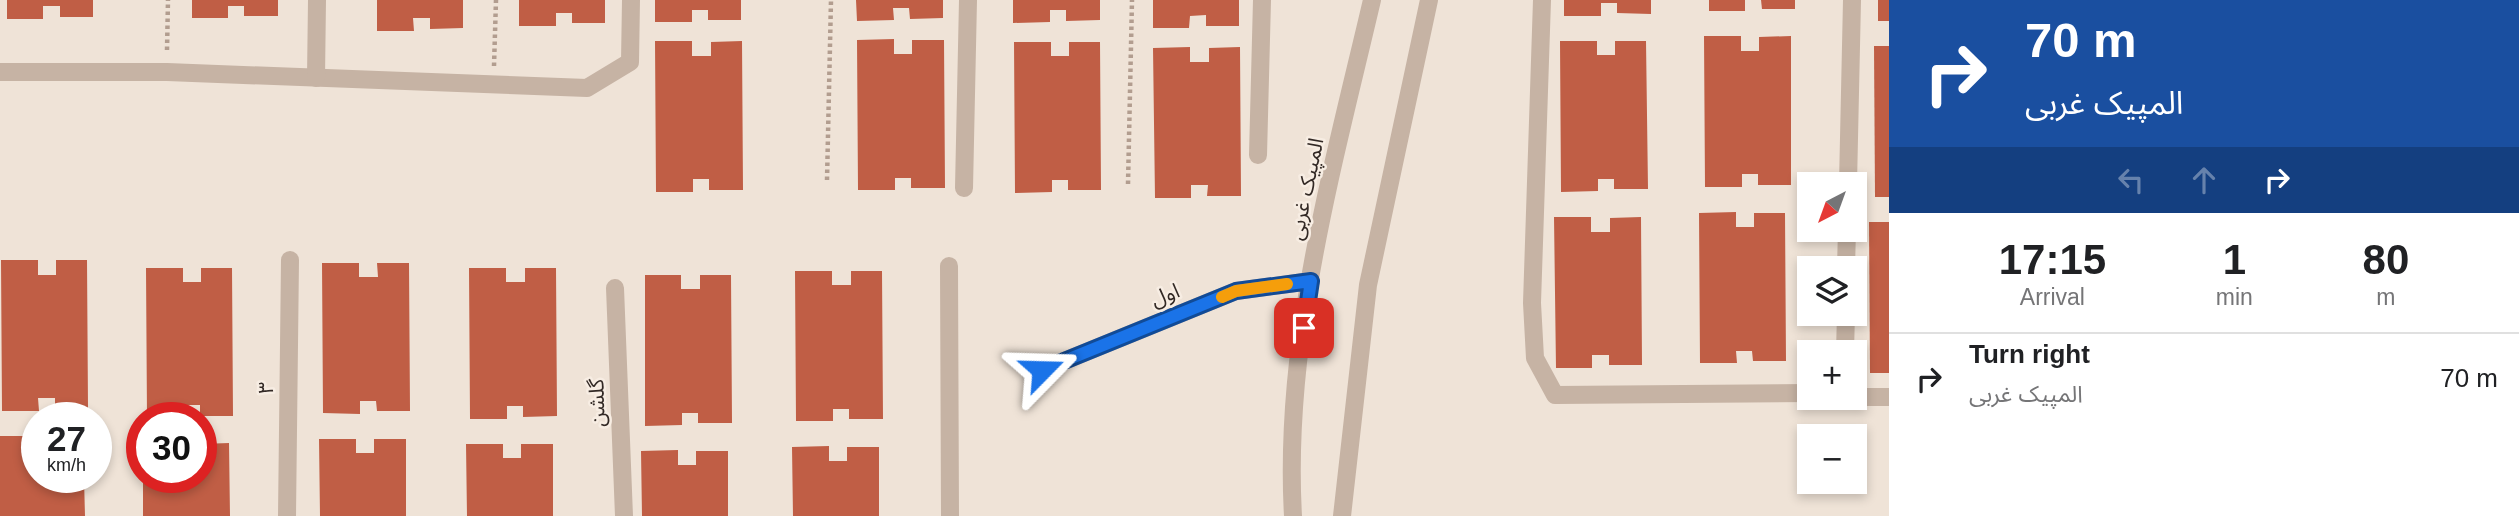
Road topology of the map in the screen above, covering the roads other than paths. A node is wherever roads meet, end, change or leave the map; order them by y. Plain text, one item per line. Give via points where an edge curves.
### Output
1 (317, 0) edge
2 (631, 0) edge
3 (968, 0) edge
4 (1262, 0) edge
5 (1372, 0) edge
6 (1429, 0) edge
7 (1542, 0) edge
8 (1852, 0) edge
9 (0, 72) edge
10 (316, 78) junction
11 (1258, 155) dead end
12 (1848, 172) edge
13 (964, 188) dead end
14 (290, 260) dead end
15 (949, 266) dead end
16 (1311, 281) junction
17 (615, 288) dead end
18 (1042, 370) dead end
19 (1797, 393) edge
20 (1867, 397) edge
21 (1889, 397) edge
22 (288, 516) edge
23 (624, 516) edge
24 (950, 516) edge
25 (1293, 516) edge
26 (1342, 516) edge

1 - 10 street
2 - 10 street via 629,62 587,88
3 - 13 street
4 - 11 street
5 - 16 street, المپیک غربی
6 - 26 street via 1368,285
7 - 19 street via 1532,303 1535,358 1555,395
8 - 12 street
9 - 10 street
14 - 22 street, ۳
15 - 24 street
16 - 18 street, اول via 1236,291
16 - 25 street, المپیک غربی via 1294,399
17 - 23 street, گلشن
20 - 21 street

